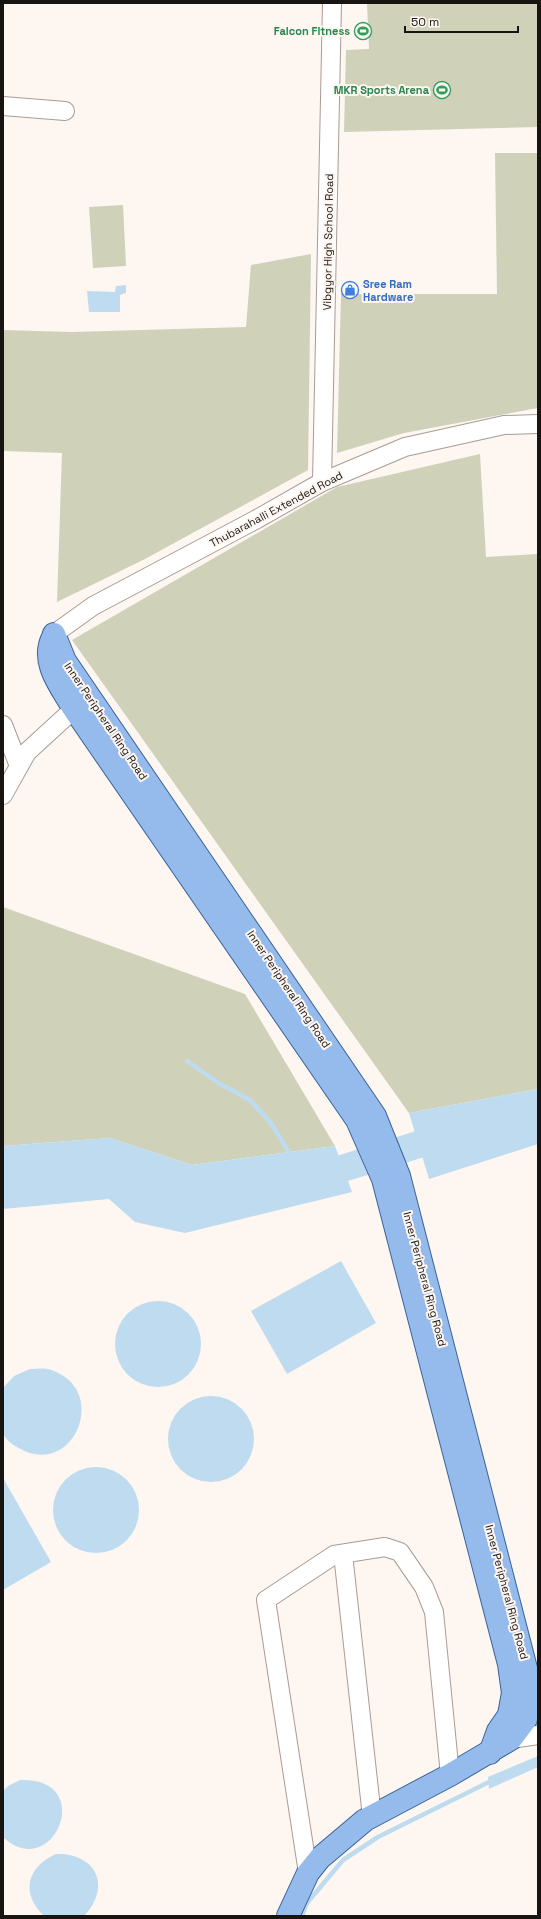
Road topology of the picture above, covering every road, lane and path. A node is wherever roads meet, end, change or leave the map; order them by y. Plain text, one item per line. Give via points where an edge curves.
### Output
1 (332, 3) edge
2 (3, 106) edge
3 (65, 111) dead end
4 (538, 424) edge
5 (322, 482) junction
6 (54, 634) joint
7 (58, 665) junction
8 (74, 709) junction
9 (3, 725) edge
10 (23, 759) junction
11 (3, 795) edge
12 (366, 1118) junction
13 (391, 1178) junction
14 (343, 1554) junction
15 (538, 1735) edge
16 (511, 1739) junction
17 (490, 1753) junction
18 (450, 1775) junction
19 (372, 1817) junction
20 (308, 1873) junction
21 (288, 1916) edge

1 - 5 street, Vibgyor High School Road
2 - 3 street
4 - 5 street, Thubarahalli Extended Road via 504,425 405,447
5 - 6 street, Thubarahalli Extended Road via 257,520 93,606
6 - 7 main road, Inner Peripheral Ring Road
7 - 8 main road, Inner Peripheral Ring Road
7 - 12 main road, Inner Peripheral Ring Road
8 - 10 street
8 - 12 main road, Inner Peripheral Ring Road
9 - 10 street
10 - 11 street
12 - 13 main road, Inner Peripheral Ring Road
13 - 16 main road, Inner Peripheral Ring Road via 530,1684 526,1719
13 - 17 main road, Inner Peripheral Ring Road via 509,1664 513,1693 509,1715 498,1731
14 - 18 street via 385,1547 396,1549 409,1563 424,1587 434,1612
14 - 19 street
14 - 20 street via 334,1555 266,1600
15 - 16 street
16 - 17 main road, Inner Peripheral Ring Road
17 - 18 main road, Inner Peripheral Ring Road
18 - 19 main road, Inner Peripheral Ring Road
19 - 20 main road, Inner Peripheral Ring Road via 320,1858
20 - 21 main road, Inner Peripheral Ring Road

